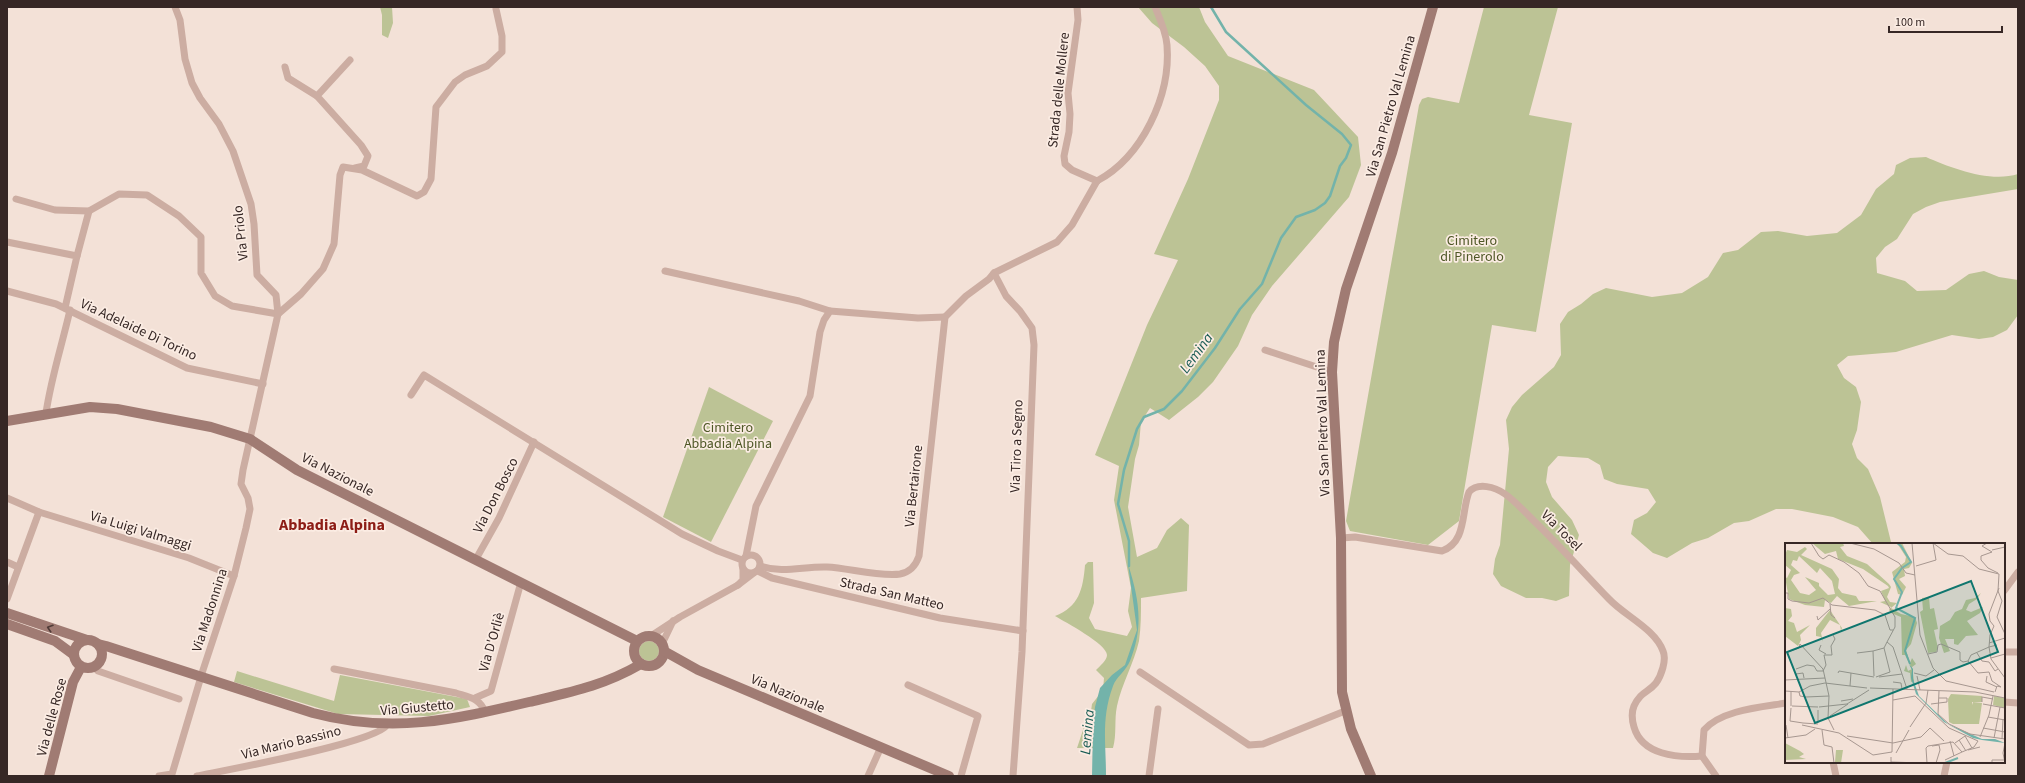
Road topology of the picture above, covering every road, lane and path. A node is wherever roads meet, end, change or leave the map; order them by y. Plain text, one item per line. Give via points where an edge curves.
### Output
1 (175, 7) edge
2 (1077, 7) edge
3 (1155, 7) edge
4 (1433, 7) edge
5 (496, 9) dead end
6 (350, 60) dead end
7 (285, 67) dead end
8 (317, 96) junction
9 (352, 168) junction
10 (1097, 181) junction
11 (16, 199) dead end
12 (89, 211) junction
13 (7, 242) edge
14 (77, 256) junction
15 (665, 271) dead end
16 (994, 273) junction
17 (7, 291) edge
18 (67, 309) junction
19 (830, 311) junction
20 (278, 314) junction
21 (945, 317) junction
22 (1265, 350) dead end
23 (1332, 372) junction
24 (263, 384) junction
25 (411, 394) dead end
26 (46, 413) junction
27 (7, 421) edge
28 (250, 439) junction
29 (534, 442) junction
30 (7, 498) edge
31 (39, 512) junction
32 (1341, 538) junction
33 (744, 558) junction
34 (476, 559) junction
35 (7, 562) edge
36 (18, 567) junction
37 (743, 569) junction
38 (758, 569) junction
39 (2018, 572) edge
40 (234, 576) junction
41 (521, 582) junction
42 (738, 585) junction
43 (2005, 590) edge
44 (7, 599) edge
45 (7, 613) edge
46 (674, 621) junction
47 (7, 624) edge
48 (1023, 631) junction
49 (651, 636) junction
50 (87, 640) junction
51 (637, 641) junction
52 (98, 644) junction
53 (663, 647) junction
54 (2005, 652) edge
55 (2018, 652) edge
56 (129, 654) junction
57 (74, 655) junction
58 (101, 657) junction
59 (638, 661) junction
60 (659, 662) junction
61 (684, 663) junction
62 (81, 667) junction
63 (94, 667) junction
64 (334, 669) dead end
65 (1140, 672) dead end
66 (202, 678) junction
67 (908, 684) dead end
68 (475, 698) junction
69 (180, 699) dead end
70 (2005, 702) edge
71 (1785, 703) edge
72 (2018, 704) edge
73 (1158, 709) dead end
74 (1345, 711) junction
75 (485, 712) junction
76 (387, 724) junction
77 (881, 748) junction
78 (1702, 756) junction
79 (1833, 763) edge
80 (1947, 763) edge
81 (51, 773) edge
82 (1943, 774) edge
83 (173, 775) edge
84 (159, 776) edge
85 (197, 776) edge
86 (868, 776) edge
87 (949, 776) edge
88 (961, 776) edge
89 (1013, 776) edge
90 (1149, 776) edge
91 (1371, 776) edge
92 (1716, 776) edge
93 (1836, 776) edge

1 - 20 street, Via Priolo via 180,20 185,59 192,84 227,139 245,187 254,224 257,275 276,295
2 - 10 street, Strada delle Mollere via 1078,20 1068,93 1069,132 1064,156 1065,164 1072,170
3 - 10 street via 1167,43 1168,64 1164,86 1142,140 1119,167
4 - 23 street, Via San Pietro Val Lemina via 1392,153 1346,289 1335,331
5 - 9 street via 502,36 502,52 487,66 455,82 436,107 431,178 424,192 417,196 362,170
6 - 8 street
7 - 8 street via 288,78
8 - 9 street via 368,156 364,166
9 - 20 street via 343,167 340,175 334,244 323,269 301,294
10 - 16 street via 1072,225 1057,242
11 - 12 street via 55,210
12 - 14 street
12 - 20 street via 119,194 147,195 179,216 201,237 201,273 215,296 232,306
13 - 14 street
14 - 18 street
15 - 19 street
16 - 21 street
16 - 48 street, Via Tiro a Segno via 1006,296 1032,328 1034,345
17 - 18 street, Via Adelaide Di Torino
18 - 24 street, Via Adelaide Di Torino via 187,368
18 - 26 street via 60,356 51,383
19 - 21 street via 918,318
19 - 33 street via 820,332 810,396 756,506
20 - 24 street, Via Priolo
21 - 38 street, Via Bertairone via 919,556 914,567 900,574 826,567
22 - 23 street
23 - 32 street, Via San Pietro Val Lemina
24 - 28 street, Via Priolo
25 - 29 street via 424,375
26 - 27 street, Via Nazionale
26 - 28 street, Via Nazionale via 90,407 117,409 211,427
28 - 34 street, Via Nazionale via 297,470
28 - 40 street, Via Madonnina via 241,484 248,498 250,510
29 - 33 street via 682,534 718,551
29 - 34 street, Via Don Bosco via 499,518
30 - 31 street, Via Luigi Valmaggi
31 - 36 street
31 - 40 street, Via Luigi Valmaggi via 189,558
32 - 74 street, Via San Pietro Val Lemina via 1340,672
32 - 78 street, Via Tosel via 1355,536 1442,551 1448,549 1461,532 1468,496 1473,488 1486,486 1505,494 1561,547 1610,600 1638,622 1658,642 1664,652 1664,665 1657,682 1642,692 1633,707 1631,718 1639,739 1652,750 1673,755
33 - 37 street
33 - 38 street via 750,554 756,555 760,560
34 - 41 street, Via Nazionale
35 - 36 street
36 - 44 street
37 - 38 street via 748,573
37 - 42 street via 743,580
38 - 42 street
38 - 48 street, Strada San Matteo via 772,578 940,618
39 - 43 street
40 - 66 street, Via Madonnina
41 - 51 street, Via Nazionale
41 - 68 street, Via D'Orliè via 491,691
42 - 46 street
50 -> 45 street
46 - 49 street
46 - 53 street
47 - 57 street via 55,641
48 - 89 street, Via Tiro a Segno
49 - 51 street
49 - 53 street, Via Nazionale via 660,640
50 - 52 street
50 - 57 street via 76,647
51 - 59 street via 634,647
52 - 56 street, Via Giustetto
52 - 58 street
53 - 60 street via 664,655
53 - 61 street, Via Nazionale
54 - 55 street
56 - 58 street, Via Giustetto
56 - 66 street, Via Giustetto
57 - 62 street
58 - 63 street
59 - 60 street, Via Nazionale via 650,666
59 - 75 street, Via Giustetto via 618,678 591,687
60 - 61 street, Via Nazionale
61 - 77 street, Via Nazionale
62 - 63 street
62 - 81 street, Via delle Rose via 73,682
63 - 69 street via 98,671
64 - 68 street
65 - 74 street via 1249,745 1263,744
66 - 76 street, Via Giustetto via 338,720
66 - 83 street, Via Madonnina
67 - 88 street via 978,716
68 - 75 street
70 - 72 street
71 - 78 street via 1739,711 1711,723 1704,730
73 - 90 street
74 - 91 street, Via San Pietro Val Lemina
75 - 76 street, Via Giustetto via 451,719
76 - 85 street, Via Mario Bassino via 382,730 359,738 275,761
77 - 86 street
77 - 87 street, Via Nazionale
78 - 92 street
79 - 93 street
80 - 82 street
83 - 84 street, Via Madonnina

